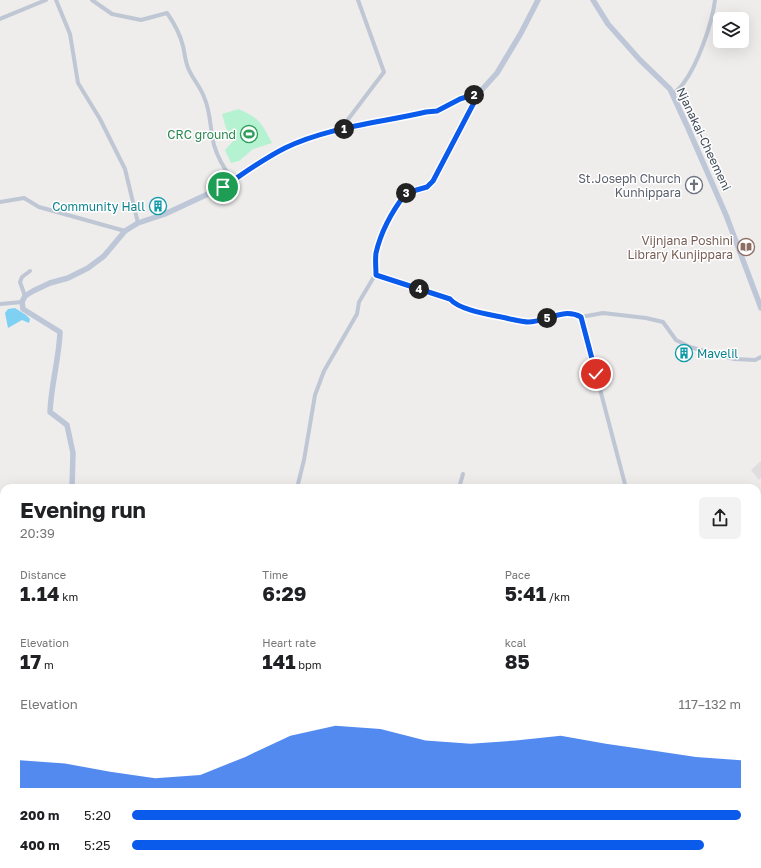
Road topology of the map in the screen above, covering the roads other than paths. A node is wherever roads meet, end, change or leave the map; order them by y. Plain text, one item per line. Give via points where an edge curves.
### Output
1 (46, 0) edge
2 (56, 0) edge
3 (92, 0) edge
4 (358, 0) edge
5 (538, 0) edge
6 (594, 0) edge
7 (715, 0) edge
8 (0, 19) edge
9 (479, 93) junction
10 (673, 95) junction
11 (340, 130) junction
12 (233, 181) junction
13 (0, 202) edge
14 (138, 222) junction
15 (125, 231) junction
16 (30, 271) dead end
17 (376, 275) junction
18 (23, 299) junction
19 (0, 304) edge
20 (761, 308) edge
21 (581, 317) junction
22 (761, 357) edge
23 (463, 474) dead end
24 (72, 484) edge
25 (298, 484) edge
26 (460, 484) edge
27 (625, 484) edge

1 - 8 street
2 - 14 street via 70,34 78,83 100,119 125,169
3 - 12 street via 112,14 141,20 168,13 175,24 189,71 204,97 218,156
4 - 11 street via 384,72
5 - 9 street via 497,73
6 - 10 street, Njanakai-Cheemeni via 608,24
7 - 10 street via 710,26 689,76
9 - 11 street via 437,111
9 - 17 street via 433,181 427,187 406,193 386,225 376,254
10 - 20 street, Njanakai-Cheemeni via 726,215
11 - 12 street via 285,148
12 - 14 street via 165,214
13 - 15 street via 24,198 39,207
14 - 15 street
15 - 18 street via 104,256 88,268 33,291
16 - 18 street via 20,282
17 - 21 street via 450,299 472,311 528,322 568,312
17 - 25 street via 359,302 357,314 324,371 315,395
18 - 19 street
18 - 24 street via 23,309 60,332 50,412 67,425 73,453
21 - 22 street via 603,313 646,318 663,322 676,340 690,347 734,359 755,360
21 - 27 street
23 - 26 street

